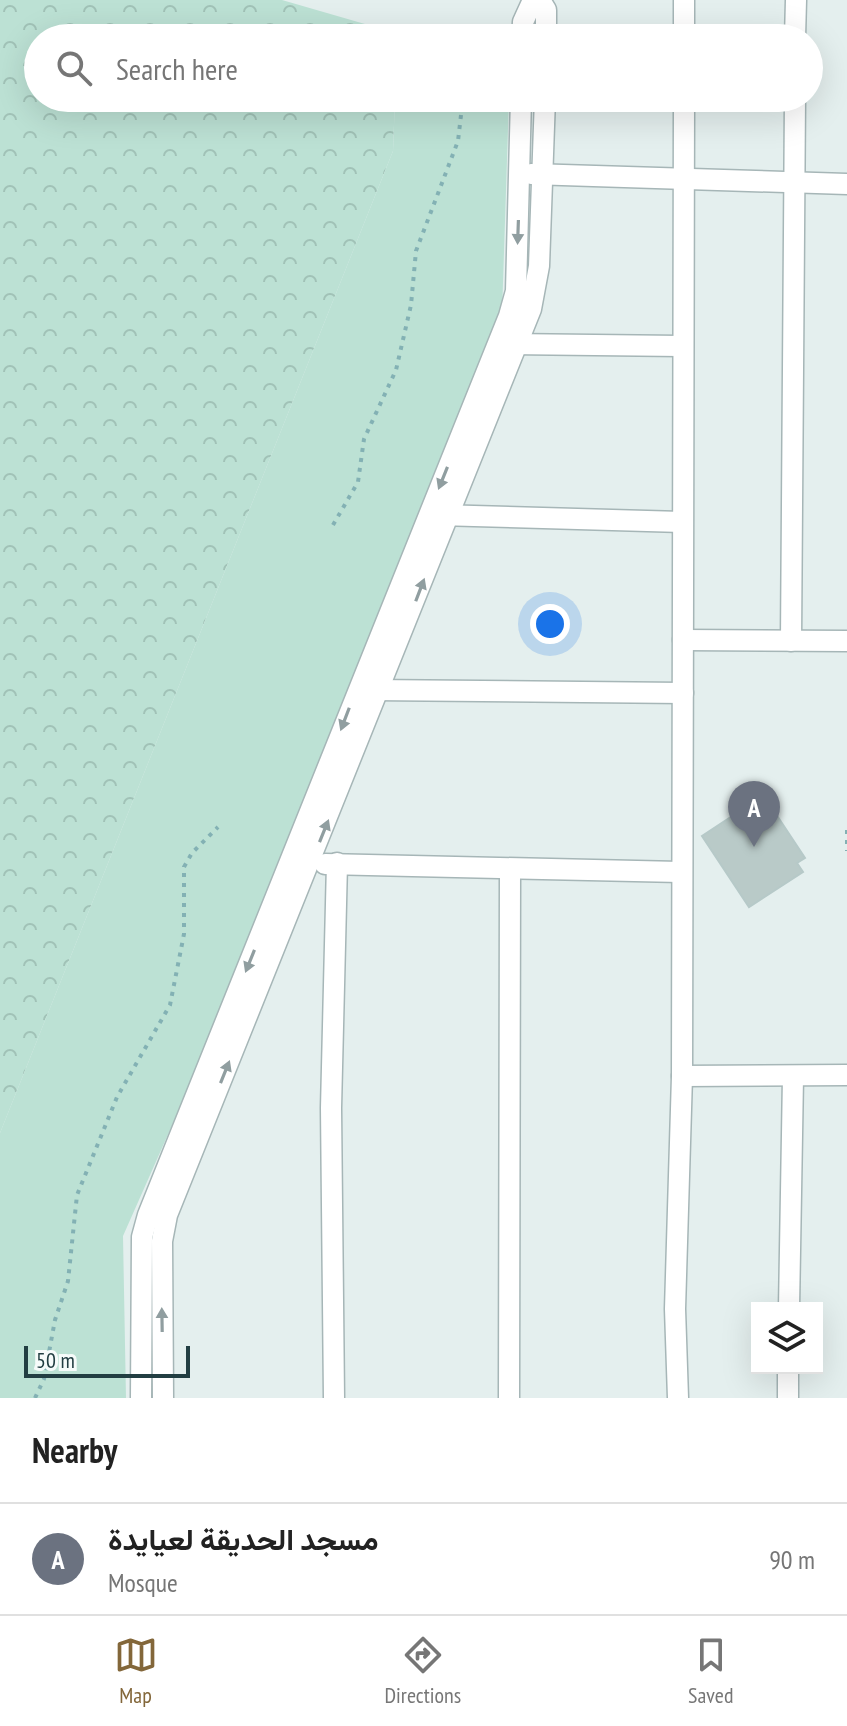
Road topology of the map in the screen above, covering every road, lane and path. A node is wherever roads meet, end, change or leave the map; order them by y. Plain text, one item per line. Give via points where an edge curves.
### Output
1 (533, 0) edge
2 (540, 0) edge
3 (684, 0) edge
4 (796, 0) edge
5 (523, 24) edge
6 (546, 24) edge
7 (684, 24) edge
8 (795, 24) edge
9 (461, 112) edge
10 (521, 112) edge
11 (545, 112) edge
12 (684, 112) edge
13 (795, 112) edge
14 (519, 174) junction
15 (544, 174) junction
16 (683, 177) junction
17 (794, 181) junction
18 (847, 184) edge
19 (507, 344) junction
20 (681, 346) junction
21 (439, 515) junction
22 (682, 522) junction
23 (333, 525) dead end
24 (683, 640) junction
25 (791, 641) junction
26 (847, 641) edge
27 (357, 689) junction
28 (381, 690) junction
29 (683, 693) junction
30 (218, 827) dead end
31 (847, 830) edge
32 (847, 851) edge
33 (289, 863) junction
34 (337, 863) junction
35 (310, 864) junction
36 (510, 870) junction
37 (680, 872) junction
38 (847, 1075) edge
39 (682, 1076) junction
40 (793, 1077) junction
41 (789, 1302) edge
42 (788, 1374) edge
43 (35, 1398) edge
44 (141, 1398) edge
45 (163, 1398) edge
46 (334, 1398) edge
47 (509, 1398) edge
48 (678, 1398) edge
49 (788, 1398) edge

1 - 5 street
2 - 6 street
3 - 7 street
4 - 8 street
9 - 23 path via 458,141 418,242 396,370 364,439 358,482
10 - 14 street
11 - 15 street
12 - 16 street
13 - 17 street
14 - 15 street
14 -> 19 street via 516,291
15 - 16 street
15 - 19 street via 537,288
16 - 17 street
16 - 20 street
17 - 18 street
17 - 25 street
19 - 20 street
19 - 21 street
20 - 22 street
21 - 22 street
21 - 27 street
28 -> 21 street
22 - 24 street
24 - 25 street
24 - 29 street
25 - 26 street
27 - 28 street
27 -> 33 street
28 - 29 street
35 -> 28 street
29 - 37 street
30 - 43 path via 184,867 185,922 170,1005 117,1097 77,1195 68,1281
31 - 32 path
33 - 35 street
33 -> 44 street via 148,1215 142,1237
34 - 35 street
34 - 36 street
34 - 46 street via 331,1108
45 -> 35 street via 162,1241 167,1215
36 - 37 street
36 - 47 street
37 - 39 street
38 - 40 street
39 - 40 street
39 - 48 street via 676,1202
40 - 41 street
42 - 49 street

